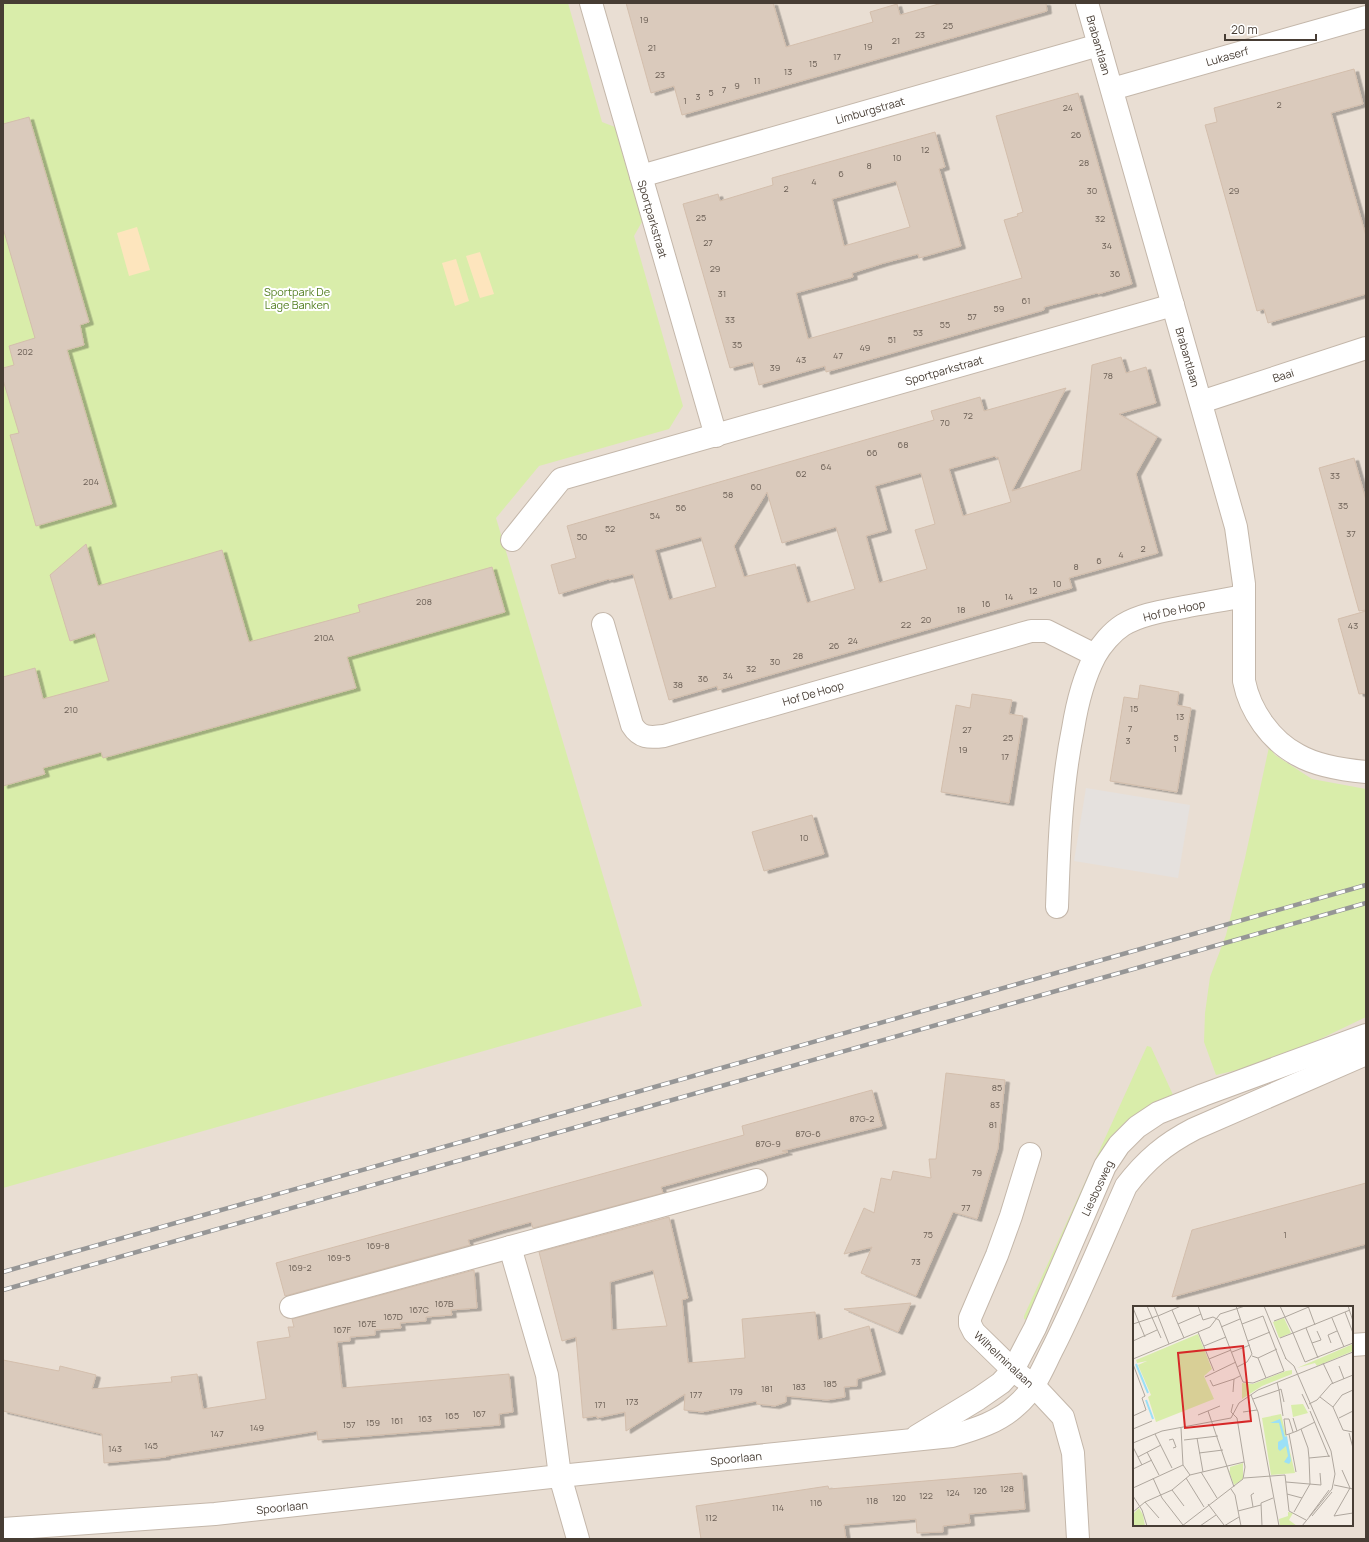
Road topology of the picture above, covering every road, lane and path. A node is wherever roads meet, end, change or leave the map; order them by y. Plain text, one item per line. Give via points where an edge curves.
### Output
1 (591, 3) edge
2 (1087, 3) edge
3 (1366, 17) edge
4 (1099, 45) junction
5 (1112, 89) junction
6 (641, 176) junction
7 (1173, 305) junction
8 (1366, 348) edge
9 (1201, 402) junction
10 (716, 436) junction
11 (512, 540) dead end
12 (1244, 596) junction
13 (603, 624) dead end
14 (1095, 655) junction
15 (1366, 772) edge
16 (1057, 907) dead end
17 (1366, 1035) edge
18 (1366, 1054) edge
19 (1030, 1154) dead end
20 (756, 1180) dead end
21 (510, 1247) junction
22 (290, 1307) dead end
23 (1366, 1344) edge
24 (1353, 1345) edge
25 (1013, 1370) junction
26 (1034, 1386) junction
27 (912, 1439) junction
28 (560, 1476) junction
29 (3, 1529) edge
30 (578, 1539) edge
31 (1078, 1539) edge

1 - 6 street, Sportparkstraat
2 - 4 street, Brabantlaan
3 - 5 street, Lukaserf
4 - 5 street, Brabantlaan
4 - 6 street, Limburgstraat
5 - 7 street, Brabantlaan
6 - 10 street, Sportparkstraat
7 - 9 street, Brabantlaan
7 - 10 street, Sportparkstraat
8 - 9 street, Baai
9 - 12 street, Brabantlaan via 1236,527
10 - 11 street, Sportparkstraat via 561,479
12 - 14 street, Hof De Hoop via 1157,612 1133,620 1123,625
12 - 15 street, Brabantlaan via 1244,681 1247,694 1258,715 1272,735 1299,756 1322,764
13 - 14 street, Hof De Hoop via 632,725 637,732 654,738 1031,631 1047,631
14 - 16 street, Hof De Hoop via 1078,701 1066,765 1060,822
17 - 25 street, Liesbosweg via 1158,1113 1137,1127 1119,1145 1105,1166
18 - 26 street via 1174,1139 1139,1169 1126,1186
19 - 25 street, Wilhelminalaan via 1011,1216 970,1318 974,1332
20 - 21 street
21 - 22 street
21 - 28 street via 547,1376
23 - 24 street
25 - 26 street, Wilhelminalaan
25 - 27 street, Spoorlaan via 1001,1383 978,1399
26 - 27 street, Spoorlaan via 1018,1405 995,1421 952,1436
26 - 31 street, Wilhelminalaan via 1064,1416 1073,1453
27 - 28 street, Spoorlaan
28 - 29 street, Spoorlaan via 215,1514
28 - 30 street

